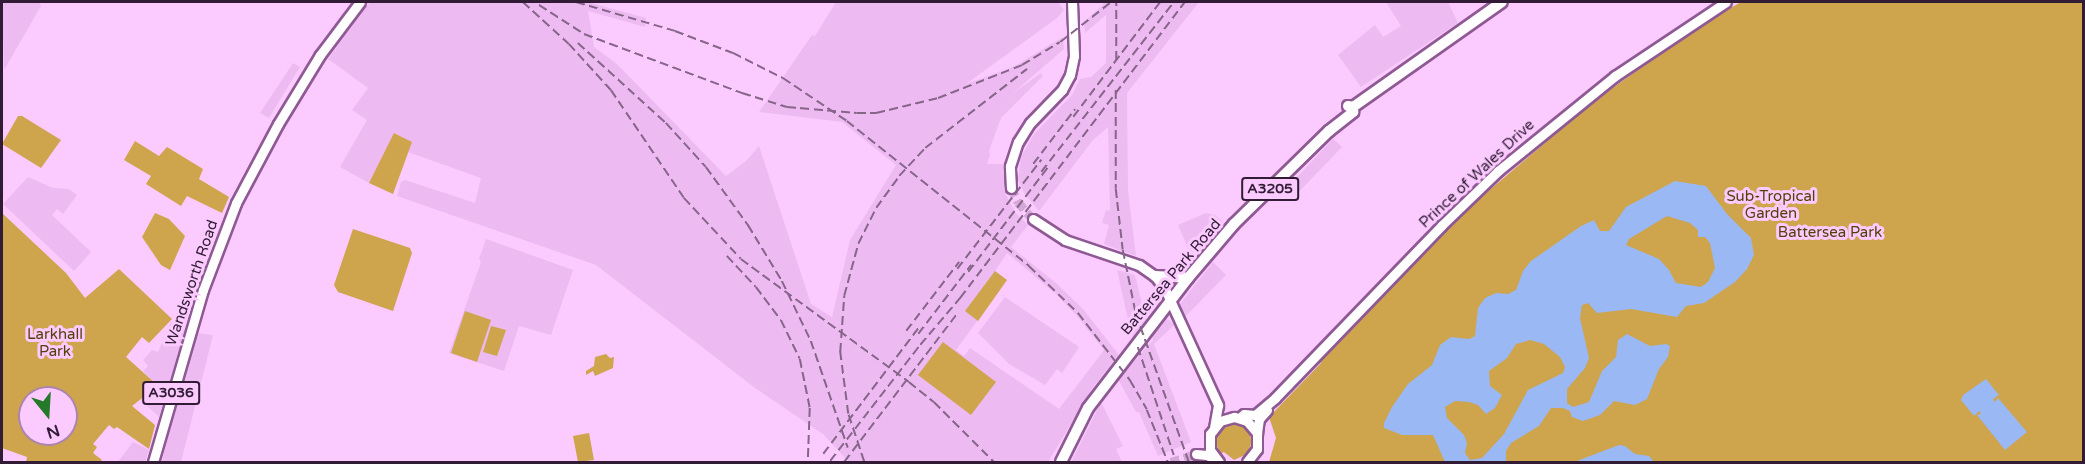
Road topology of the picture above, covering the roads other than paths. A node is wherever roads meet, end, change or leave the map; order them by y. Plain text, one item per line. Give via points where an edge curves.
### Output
1 (360, 2) edge
2 (1072, 2) edge
3 (1502, 2) edge
4 (1726, 2) edge
5 (1011, 188) tunnel mouth
6 (1033, 219) tunnel mouth
7 (1155, 276) junction
8 (1188, 278) junction
9 (1170, 302) junction
10 (1275, 398) junction
11 (1218, 405) junction
12 (1235, 418) junction
13 (1214, 427) junction
14 (1257, 433) junction
15 (1209, 442) junction
16 (1254, 459) edge
17 (1218, 461) edge
18 (153, 462) edge
19 (1061, 462) edge
20 (1248, 462) edge

1 - 18 main road, Wandsworth Road / A3036 via 316,62 236,203 203,290
2 - 5 main road via 1071,75 1018,142 1010,166
3 - 8 highway, Battersea Park Road / A3205 via 1353,107 1353,112 1234,224
4 - 10 main road, Prince of Wales Drive via 1615,76 1498,171
6 - 7 main road via 1068,241 1138,265
7 - 8 highway
7 - 9 main road
8 - 9 highway, Battersea Park Road / A3205
9 - 11 main road
9 - 19 highway, Battersea Park Road / A3205 via 1088,408
10 - 12 main road, Prince of Wales Drive via 1255,415
10 - 14 main road, Prince of Wales Drive via 1259,419
11 - 12 main road
11 - 13 main road
12 - 13 main road, Prince of Wales Drive via 1223,419
12 - 14 main road via 1250,423
13 - 15 main road
14 - 16 main road, Prince of Wales Drive
15 - 17 main road
15 - 17 main road via 1196,454
16 - 20 main road

